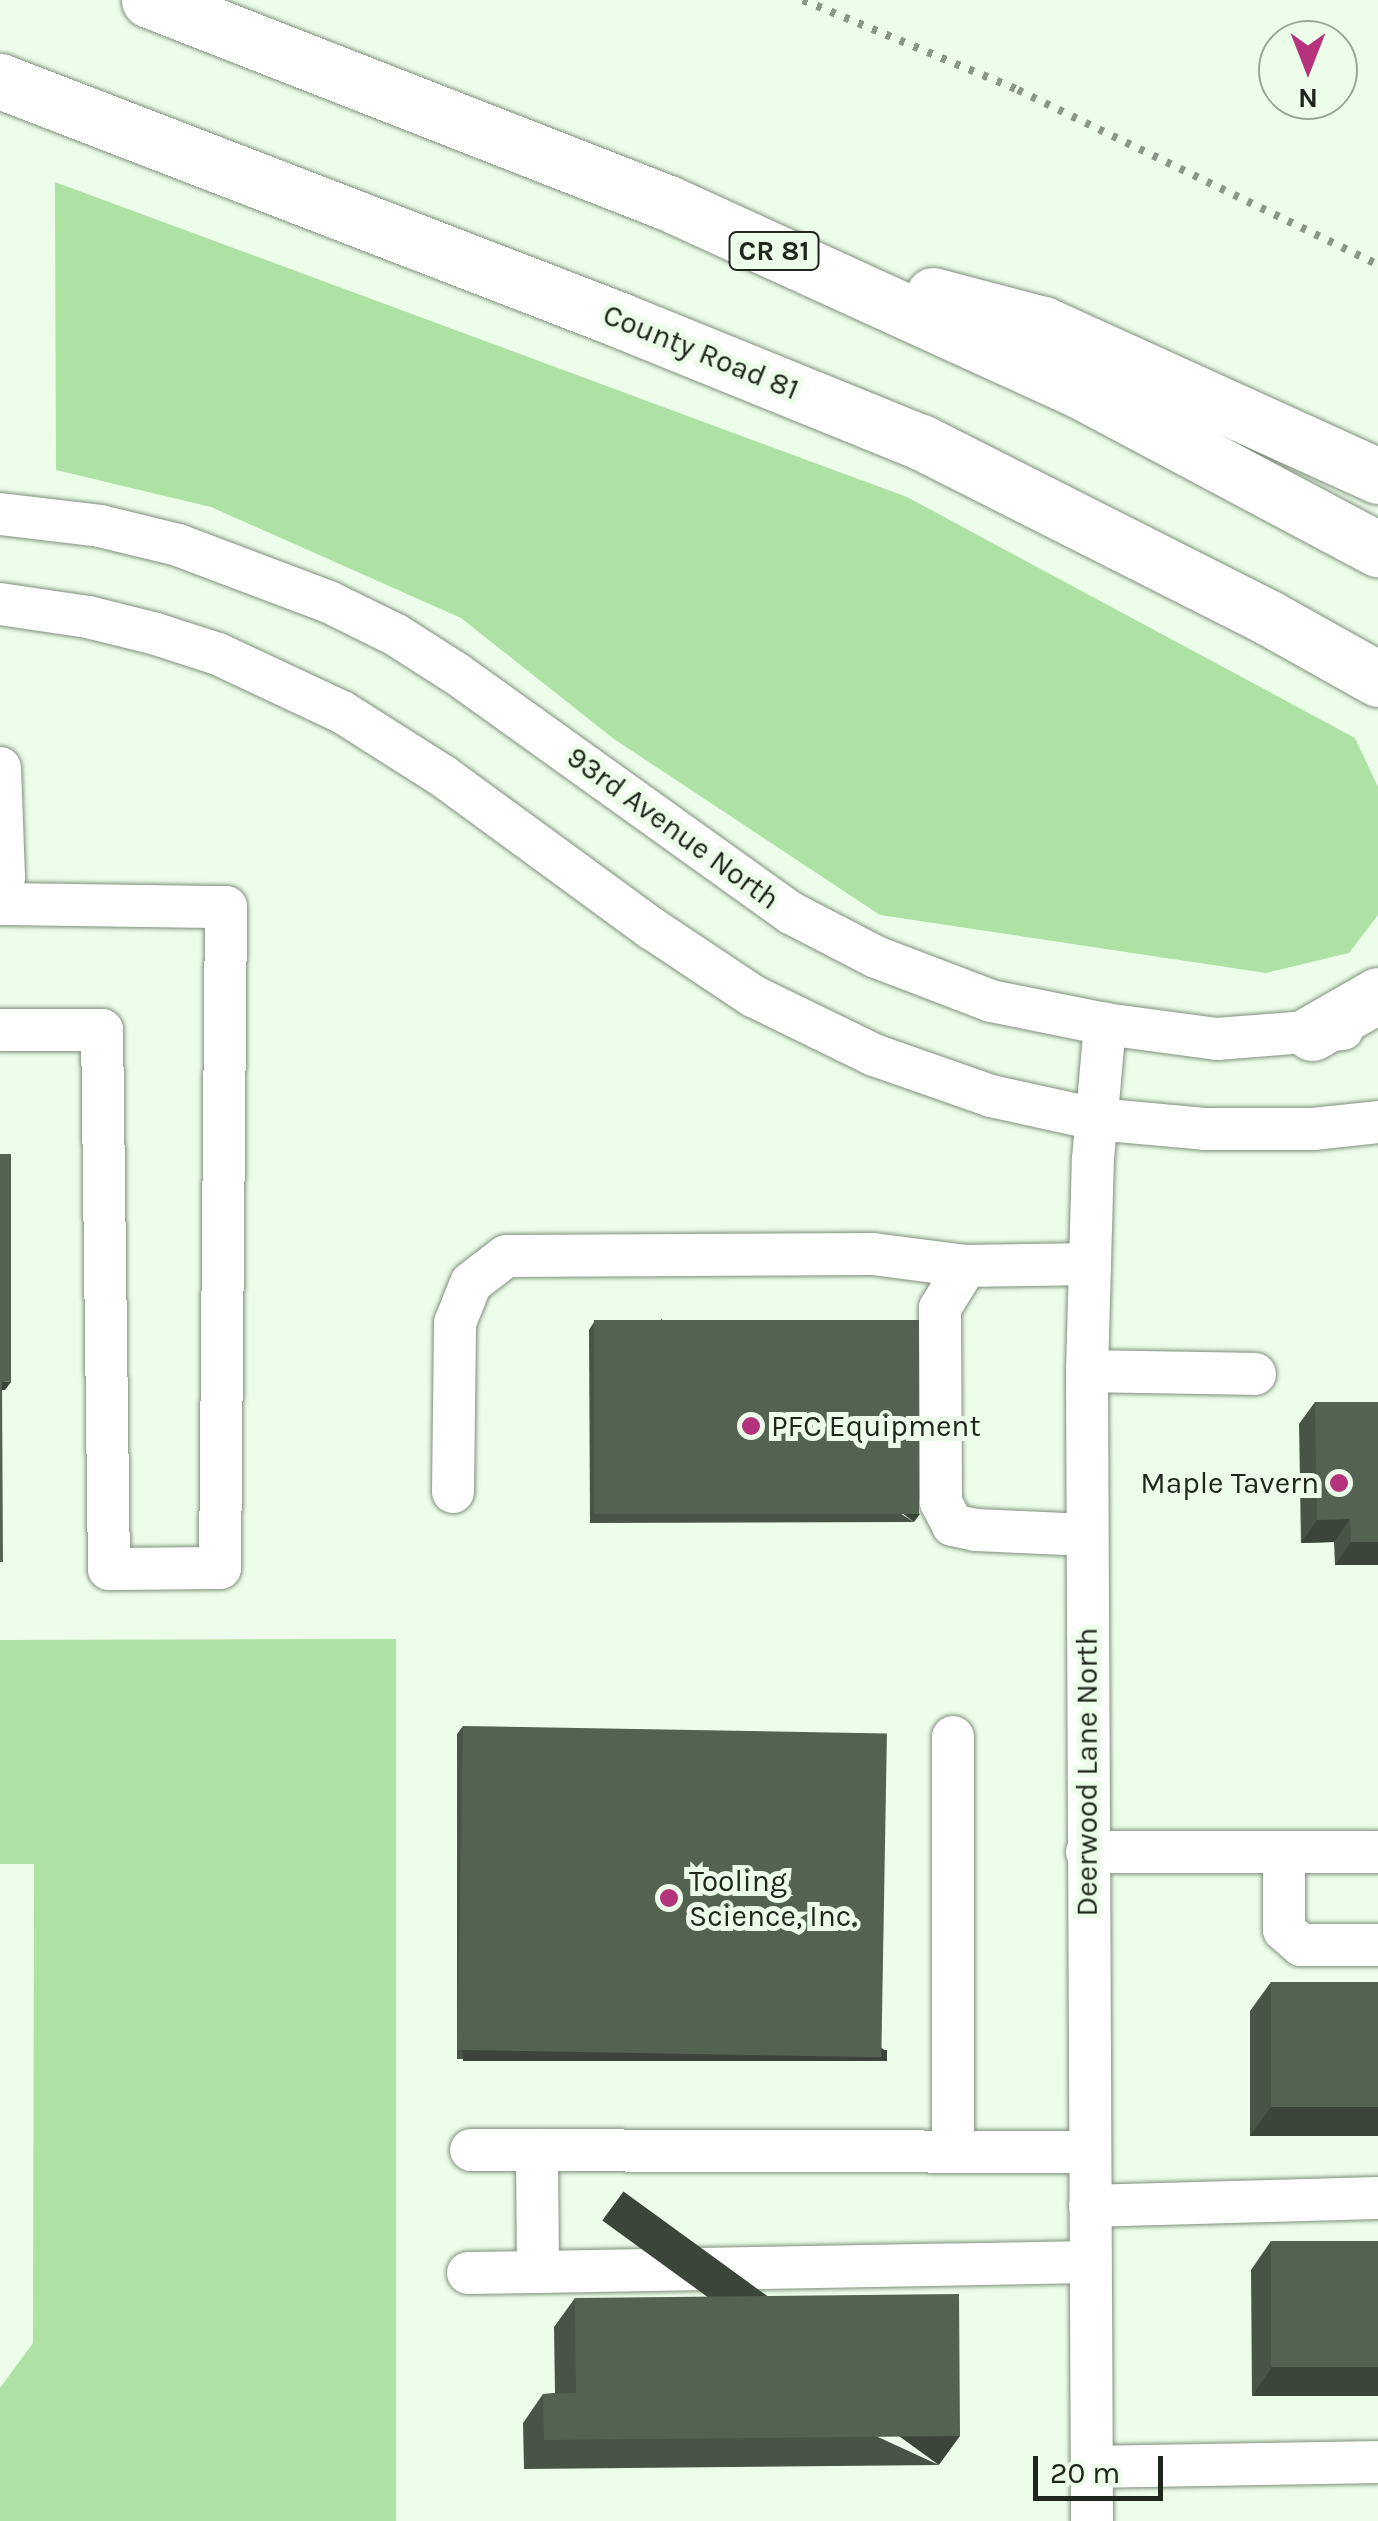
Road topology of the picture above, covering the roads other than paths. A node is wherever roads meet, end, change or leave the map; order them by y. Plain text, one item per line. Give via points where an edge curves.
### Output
1 (149, 0) edge
2 (0, 81) edge
3 (775, 252) junction
4 (1378, 476) edge
5 (1017, 491) junction
6 (0, 514) edge
7 (1378, 549) edge
8 (0, 604) edge
9 (1378, 680) edge
10 (1378, 720) edge
11 (0, 768) edge
12 (0, 901) edge
13 (1378, 995) edge
14 (1104, 1024) junction
15 (1378, 1025) edge
16 (0, 1030) edge
17 (1312, 1033) junction
18 (1096, 1119) junction
19 (1378, 1122) edge
20 (1090, 1264) junction
21 (966, 1266) junction
22 (1087, 1371) junction
23 (1254, 1374) dead end
24 (453, 1492) dead end
25 (1087, 1535) junction
26 (952, 1736) dead end
27 (1087, 1852) junction
28 (1284, 1852) junction
29 (1378, 1852) edge
30 (1378, 1944) edge
31 (471, 2150) dead end
32 (536, 2150) junction
33 (952, 2152) junction
34 (1089, 2152) junction
35 (1378, 2198) edge
36 (1090, 2206) junction
37 (1090, 2262) junction
38 (538, 2272) junction
39 (468, 2273) dead end
40 (1378, 2462) edge
41 (1092, 2466) junction
42 (1092, 2521) edge

1 - 3 highway, CR 81 via 668,203
2 - 5 highway, County Road 81 via 818,399
3 - 4 highway via 1043,324
3 - 7 highway, CR 81 via 1084,393
5 - 9 highway, County Road 81
5 - 10 highway via 1084,563
6 - 14 street, 93rd Avenue North via 100,526 178,546 329,602 457,674 792,914 876,957 991,1002
8 - 18 street via 156,634 218,654 342,712 754,996 891,1061 991,1096
11 - 12 street
12 - 16 street via 226,907 220,1568 109,1569 102,1030
13 - 17 highway
14 - 17 street, 93rd Avenue North via 1217,1039
14 - 18 street, Deerwood Lane North
15 - 17 street, 93rd Avenue North
18 - 19 street via 1205,1129
18 - 20 street, Deerwood Lane North
20 - 21 street
20 - 22 street, Deerwood Lane North
21 - 24 street via 874,1254 506,1256 471,1284 455,1323
21 - 25 street via 940,1308 941,1502 953,1525
22 - 23 street
22 - 25 street, Deerwood Lane North
25 - 27 street, Deerwood Lane North
26 - 33 street
27 - 28 street
27 - 34 street, Deerwood Lane North
28 - 29 street
28 - 30 street via 1284,1930 1301,1945
31 - 32 street
32 - 33 street
32 - 38 street
33 - 34 street
34 - 36 street, Deerwood Lane North
35 - 36 street
36 - 37 street, Deerwood Lane North
37 - 38 street
37 - 41 street, Deerwood Lane North
38 - 39 street
40 - 41 street
41 - 42 street, Deerwood Lane North

